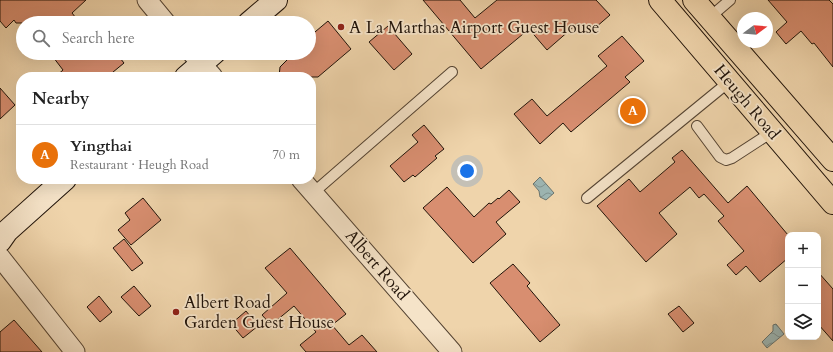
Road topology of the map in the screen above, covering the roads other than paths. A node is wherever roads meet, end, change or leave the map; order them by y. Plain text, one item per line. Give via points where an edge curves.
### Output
1 (147, 0) edge
2 (276, 0) edge
3 (660, 0) edge
4 (694, 0) edge
5 (730, 0) edge
6 (160, 16) edge
7 (257, 16) edge
8 (709, 18) junction
9 (452, 72) dead end
10 (730, 82) junction
11 (697, 126) dead end
12 (772, 132) junction
13 (833, 160) edge
14 (316, 179) edge
15 (59, 184) edge
16 (307, 186) edge
17 (587, 198) dead end
18 (833, 203) edge
19 (2, 236) edge
20 (0, 257) edge
21 (75, 352) edge
22 (452, 352) edge

1 - 6 street
2 - 7 street
3 - 10 main road, Heugh Road
4 - 8 main road, Heugh Road
5 - 8 lane
8 - 13 main road, Heugh Road
9 - 14 lane
10 - 12 main road, Heugh Road
10 - 17 lane
11 - 12 lane via 720,157 726,160
12 - 18 main road, Heugh Road
15 - 19 street
16 - 22 street, Albert Road
20 - 21 street

